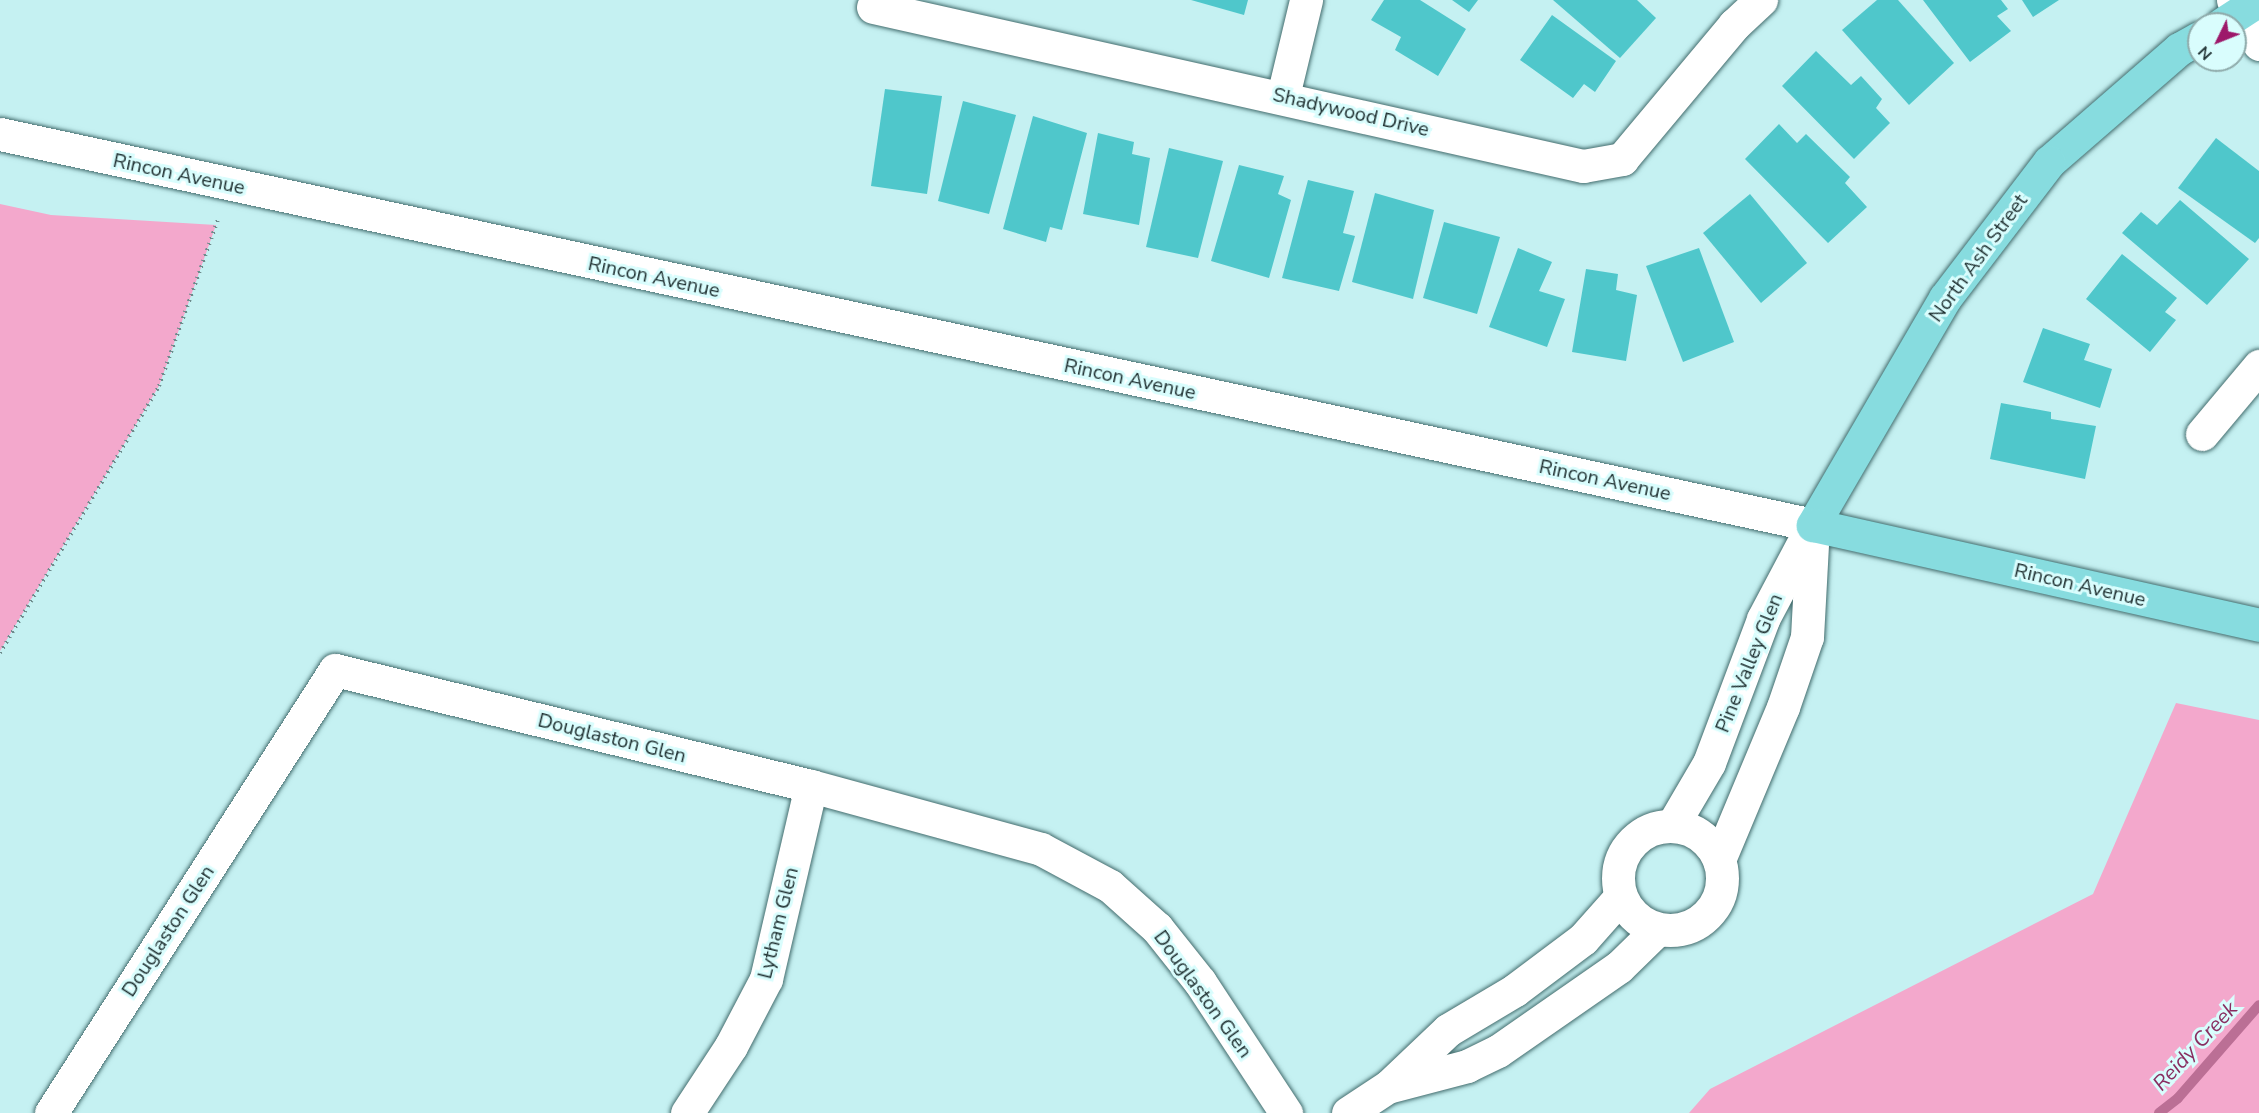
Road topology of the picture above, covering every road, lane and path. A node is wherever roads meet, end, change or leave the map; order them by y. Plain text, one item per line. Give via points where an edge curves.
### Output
1 (1306, 0) edge
2 (1761, 0) edge
3 (873, 7) dead end
4 (2238, 9) edge
5 (2259, 44) edge
6 (2187, 45) edge
7 (1283, 96) junction
8 (0, 134) edge
9 (230, 185) junction
10 (2259, 366) edge
11 (2202, 434) dead end
12 (1813, 525) junction
13 (2259, 625) edge
14 (0, 653) edge
15 (811, 786) junction
16 (1672, 826) junction
17 (1719, 860) junction
18 (1621, 896) junction
19 (1658, 929) junction
20 (1389, 1086) junction
21 (51, 1113) edge
22 (687, 1113) edge
23 (1286, 1113) edge
24 (1348, 1113) edge

1 - 7 street
2 - 7 street, Shadywood Drive via 1734,25 1622,159 1583,166
3 - 7 street, Shadywood Drive
4 - 5 street
6 - 12 main road, North Ash Street via 2049,162 1945,298
8 - 9 street, Rincon Avenue
9 - 12 street, Rincon Avenue
9 - 14 path via 159,386
10 - 11 street
12 - 13 main road, Rincon Avenue
12 - 16 street, Pine Valley Glen via 1763,619 1709,763
12 - 17 street, Pine Valley Glen via 1807,637 1783,707
15 - 21 street, Douglaston Glen via 335,670
15 - 22 street, Lytham Glen via 766,979 731,1047
15 - 23 street, Douglaston Glen via 1041,849 1110,886 1157,928 1200,982
16 - 17 street via 1701,836
16 - 18 street via 1655,828 1627,847 1620,862
17 - 19 street, Pine Valley Glen via 1721,891 1709,912 1690,926
18 - 19 street via 1636,917
18 - 20 street via 1583,939 1515,990 1448,1030
19 - 20 street via 1619,967 1498,1051 1467,1066
20 - 24 street

